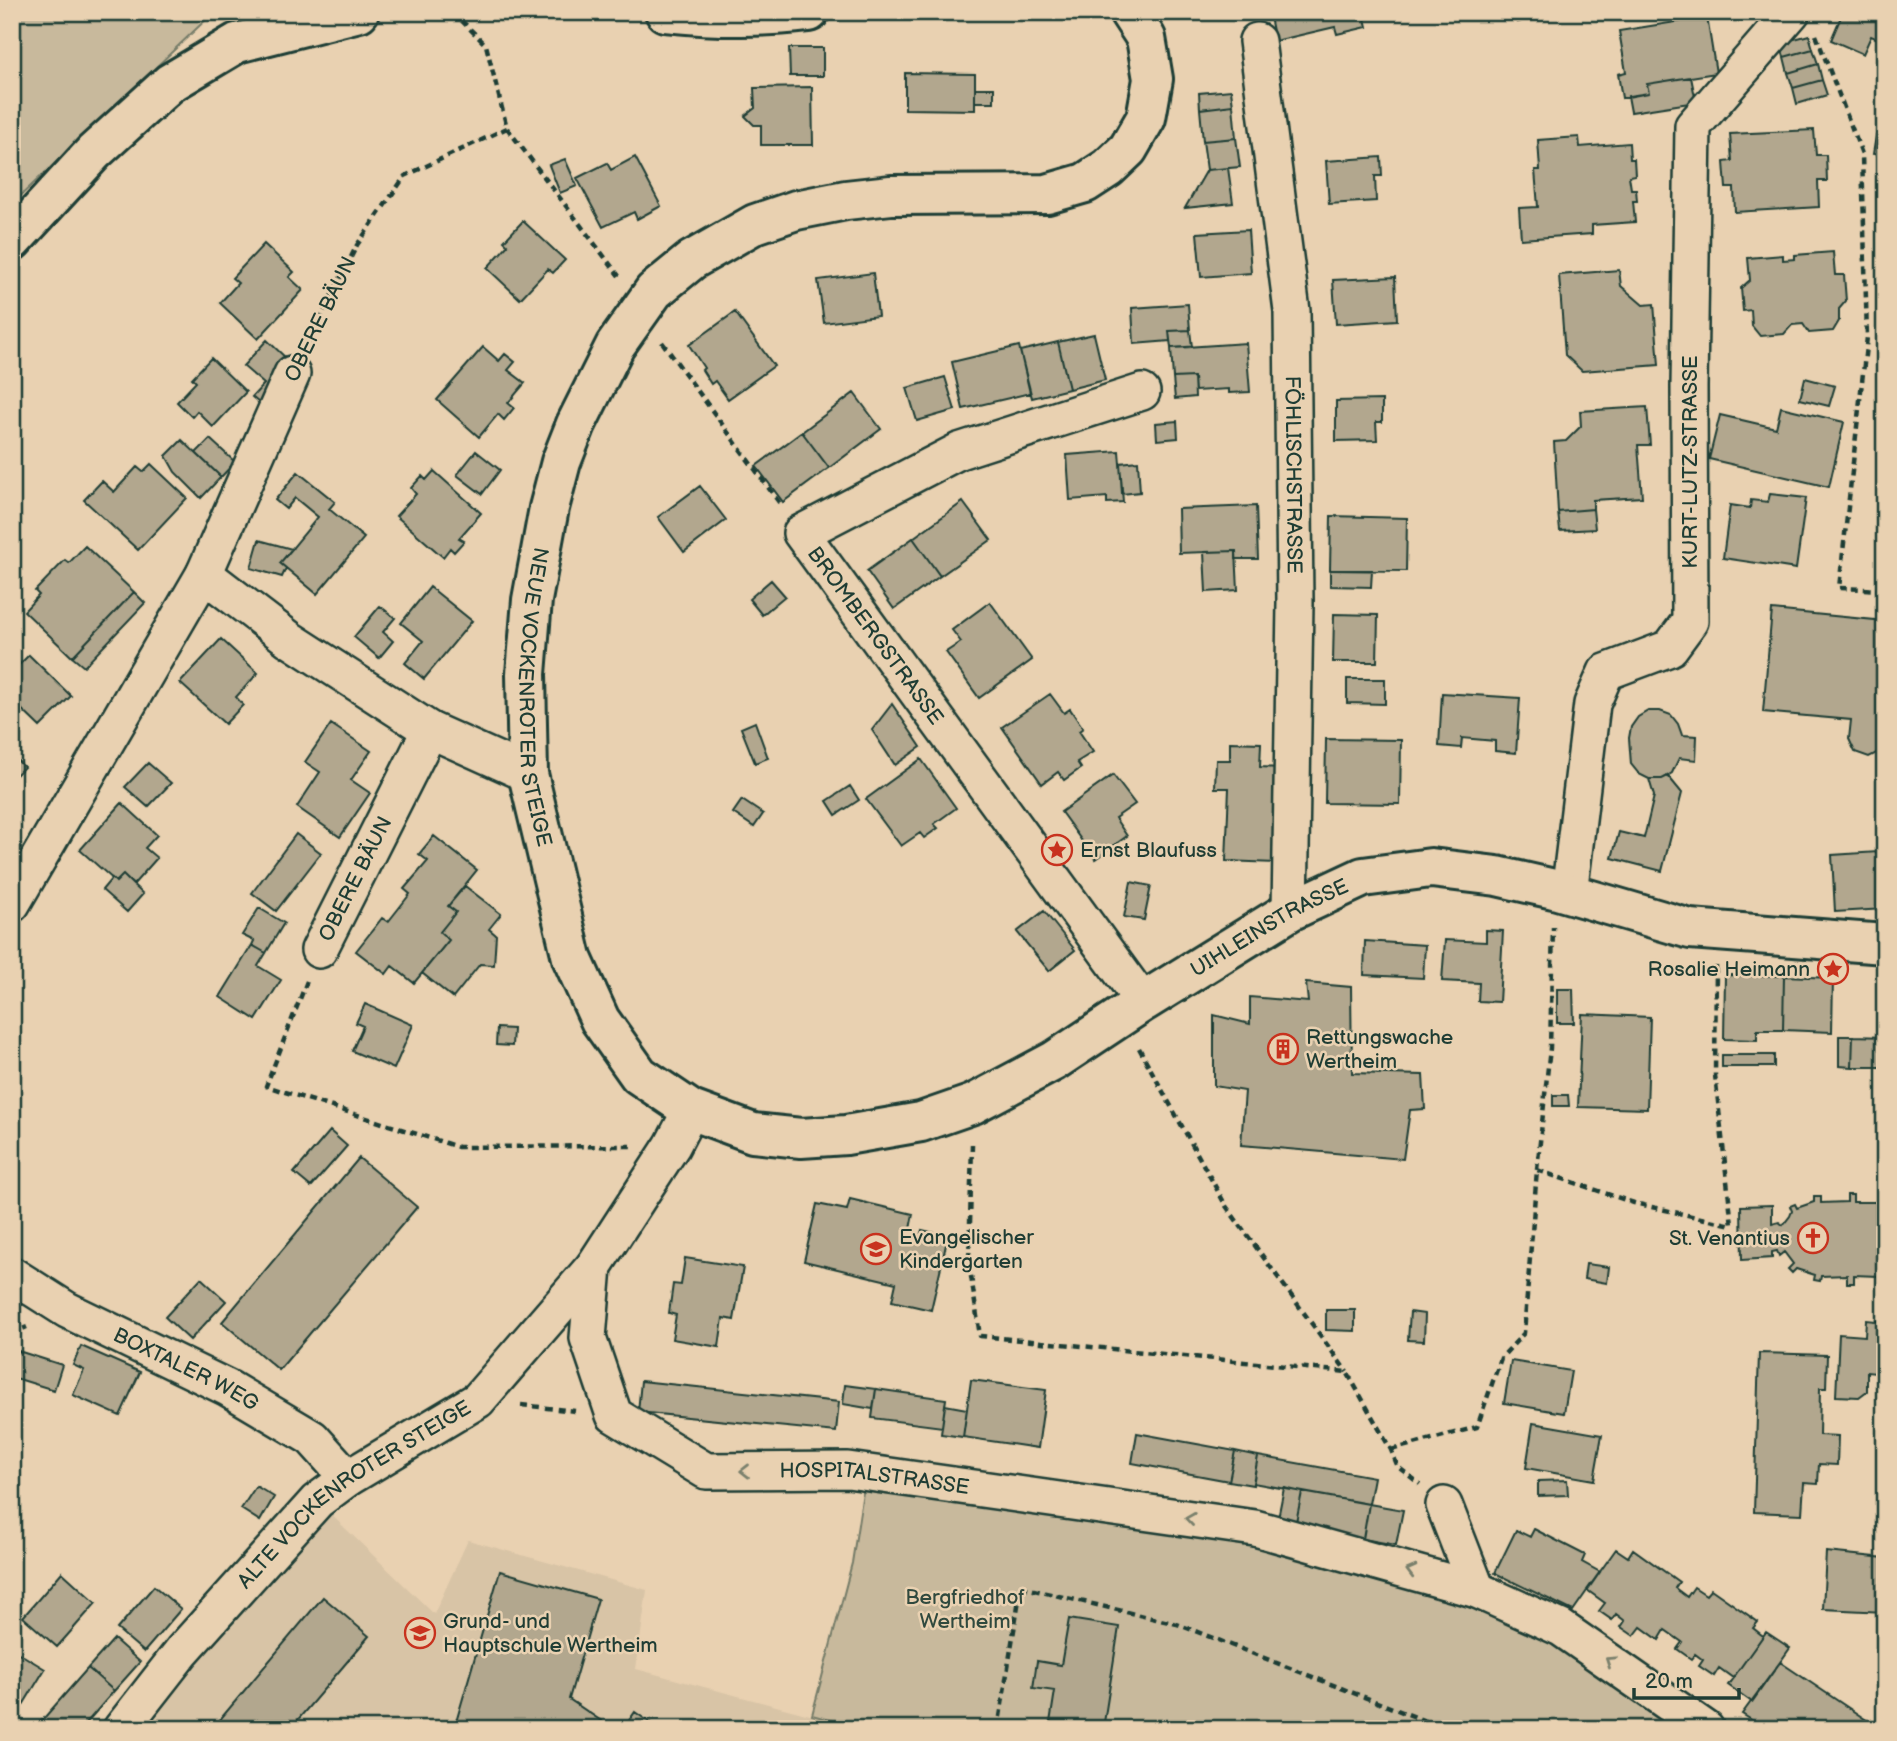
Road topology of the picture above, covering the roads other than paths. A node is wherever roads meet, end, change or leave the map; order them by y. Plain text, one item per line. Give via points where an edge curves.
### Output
1 (359, 12) edge
2 (665, 12) edge
3 (809, 12) edge
4 (1135, 14) edge
5 (1802, 19) edge
6 (1257, 41) dead end
7 (12, 242) edge
8 (292, 374) road end
9 (1142, 392) dead end
10 (204, 574) junction
11 (430, 730) junction
12 (528, 774) junction
13 (1562, 892) junction
14 (12, 904) edge
15 (1290, 911) junction
16 (1885, 944) edge
17 (319, 950) road end
18 (1132, 1009) junction
19 (691, 1110) junction
20 (593, 1266) junction
21 (12, 1275) edge
22 (348, 1478) junction
23 (1444, 1505) road end
24 (1477, 1590) junction
25 (121, 1729) edge
26 (1706, 1729) edge

1 - 7 main road via 237,43 170,83 94,152
2 - 3 main road via 703,16
4 - 12 main road, NEUE VOCKENROTER STEIGE via 1151,60 1153,79 1146,118 1128,149 1085,183 1047,194 891,195 796,211 720,242 673,274 641,306 576,424 549,508 532,600 526,674
5 - 13 street, KURT-LUTZ-STRASSE via 1693,126 1690,621 1670,648 1606,672 1592,704
6 - 15 street, FÖHLISCHSTRASSE via 1292,311
8 - 10 street, OBERE BÄUN
9 - 18 street, BROMBERGSTRASSE via 959,451 801,533
10 - 11 street via 289,639
10 - 14 street, OBERE BÄUN
11 - 12 street
11 - 17 street, OBERE BÄUN
12 - 19 main road, NEUE VOCKENROTER STEIGE via 572,958 600,1020 639,1075
13 - 15 main road, UIHLEINSTRASSE via 1497,876 1431,868 1363,877
13 - 16 main road, UIHLEINSTRASSE via 1690,929
15 - 18 main road, UIHLEINSTRASSE
18 - 19 main road, UIHLEINSTRASSE via 1054,1061 972,1104 921,1122 802,1138 753,1133
19 - 20 street
20 - 22 street, ALTE VOCKENROTER STEIGE via 478,1400
24 -> 20 street, HOSPITALSTRASSE via 1255,1528 848,1470 706,1471 614,1415 588,1338
21 - 22 street, BOXTALER WEG via 67,1310 228,1388 312,1438
22 - 25 street, ALTE VOCKENROTER STEIGE via 317,1501 182,1651
23 - 24 street
26 -> 24 street, HOSPITALSTRASSE via 1561,1628

